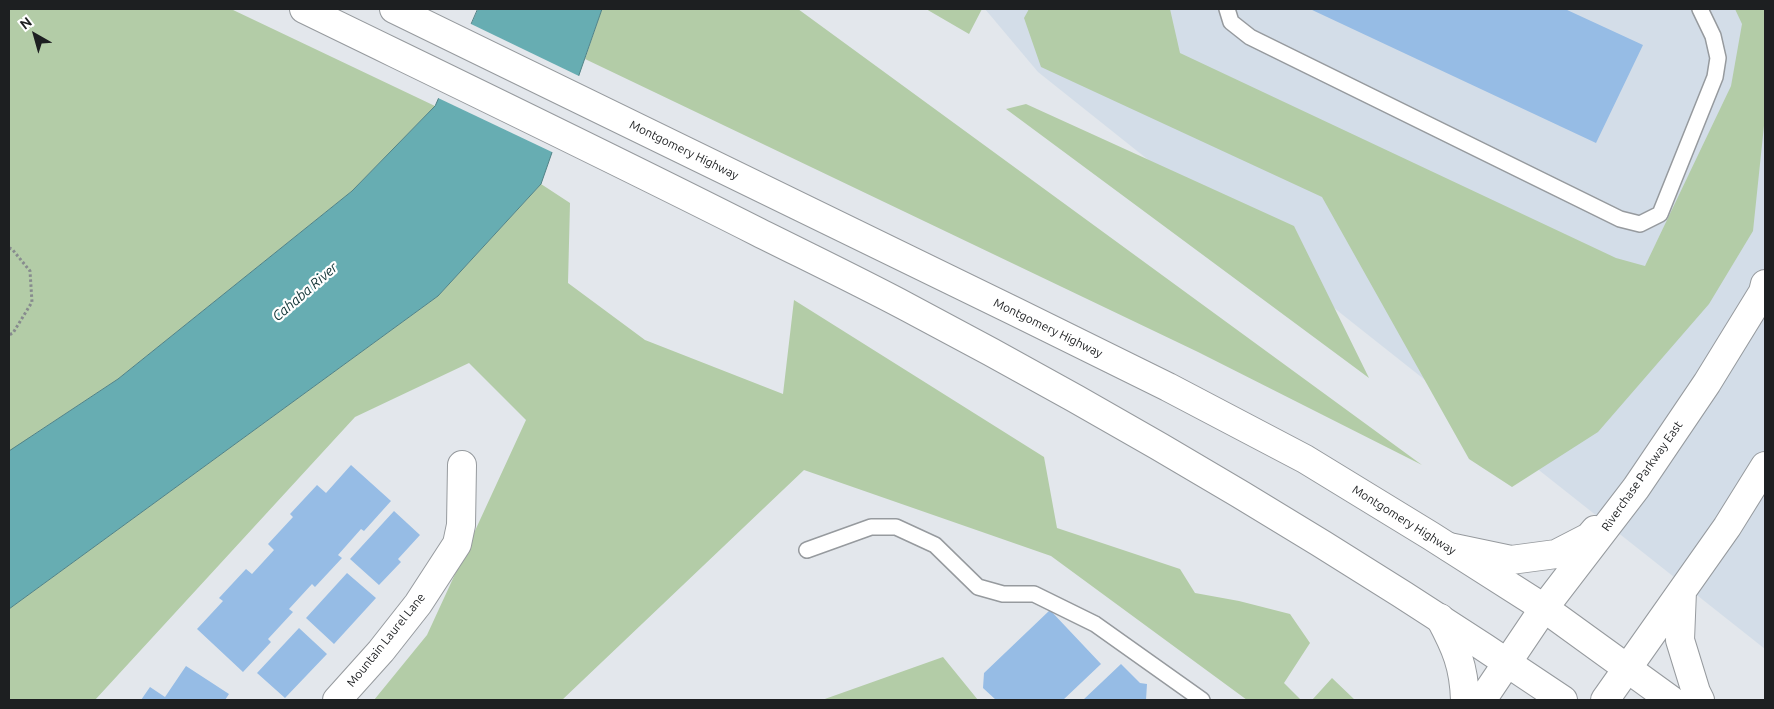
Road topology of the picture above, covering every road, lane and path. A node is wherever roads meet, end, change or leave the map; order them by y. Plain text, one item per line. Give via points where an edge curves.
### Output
1 (304, 9) edge
2 (394, 9) edge
3 (1228, 9) edge
4 (1700, 9) edge
5 (9, 248) edge
6 (1765, 284) edge
7 (9, 335) edge
8 (462, 466) dead end
9 (1765, 466) edge
10 (1636, 488) junction
11 (1448, 546) junction
12 (807, 550) dead end
13 (1682, 591) junction
14 (1544, 608) junction
15 (1440, 618) junction
16 (1508, 662) junction
17 (1628, 668) junction
18 (336, 700) edge
19 (1202, 700) edge
20 (1465, 700) edge
21 (1482, 700) edge
22 (1563, 700) edge
23 (1605, 700) edge
24 (1671, 700) edge
25 (1700, 700) edge

1 - 15 main road via 906,306 1227,485
2 - 11 main road, Montgomery Highway via 1168,387 1305,459
3 - 4 lane via 1231,22 1250,37 1620,219 1640,224 1660,214 1715,77 1718,58 1713,36
5 - 7 path via 30,271 32,302
6 - 10 main road, Riverchase Parkway East via 1707,383
8 - 18 main road, Mountain Laurel Lane via 461,525 457,544 418,604
9 - 13 main road via 1728,527
10 - 11 main road via 1589,536 1556,554 1511,560
10 - 14 main road, Riverchase Parkway East
11 - 14 main road, Montgomery Highway
12 - 19 lane via 871,528 896,527 935,545 978,587 1003,594 1034,594 1095,624
13 - 17 main road
13 - 25 main road via 1680,640
14 - 16 main road, Riverchase Parkway East
14 - 17 main road, Montgomery Highway
15 - 16 main road
15 - 20 main road via 1456,649
16 - 21 main road, Riverchase Parkway East
16 - 22 main road
17 - 23 main road
17 - 24 main road, Montgomery Highway

